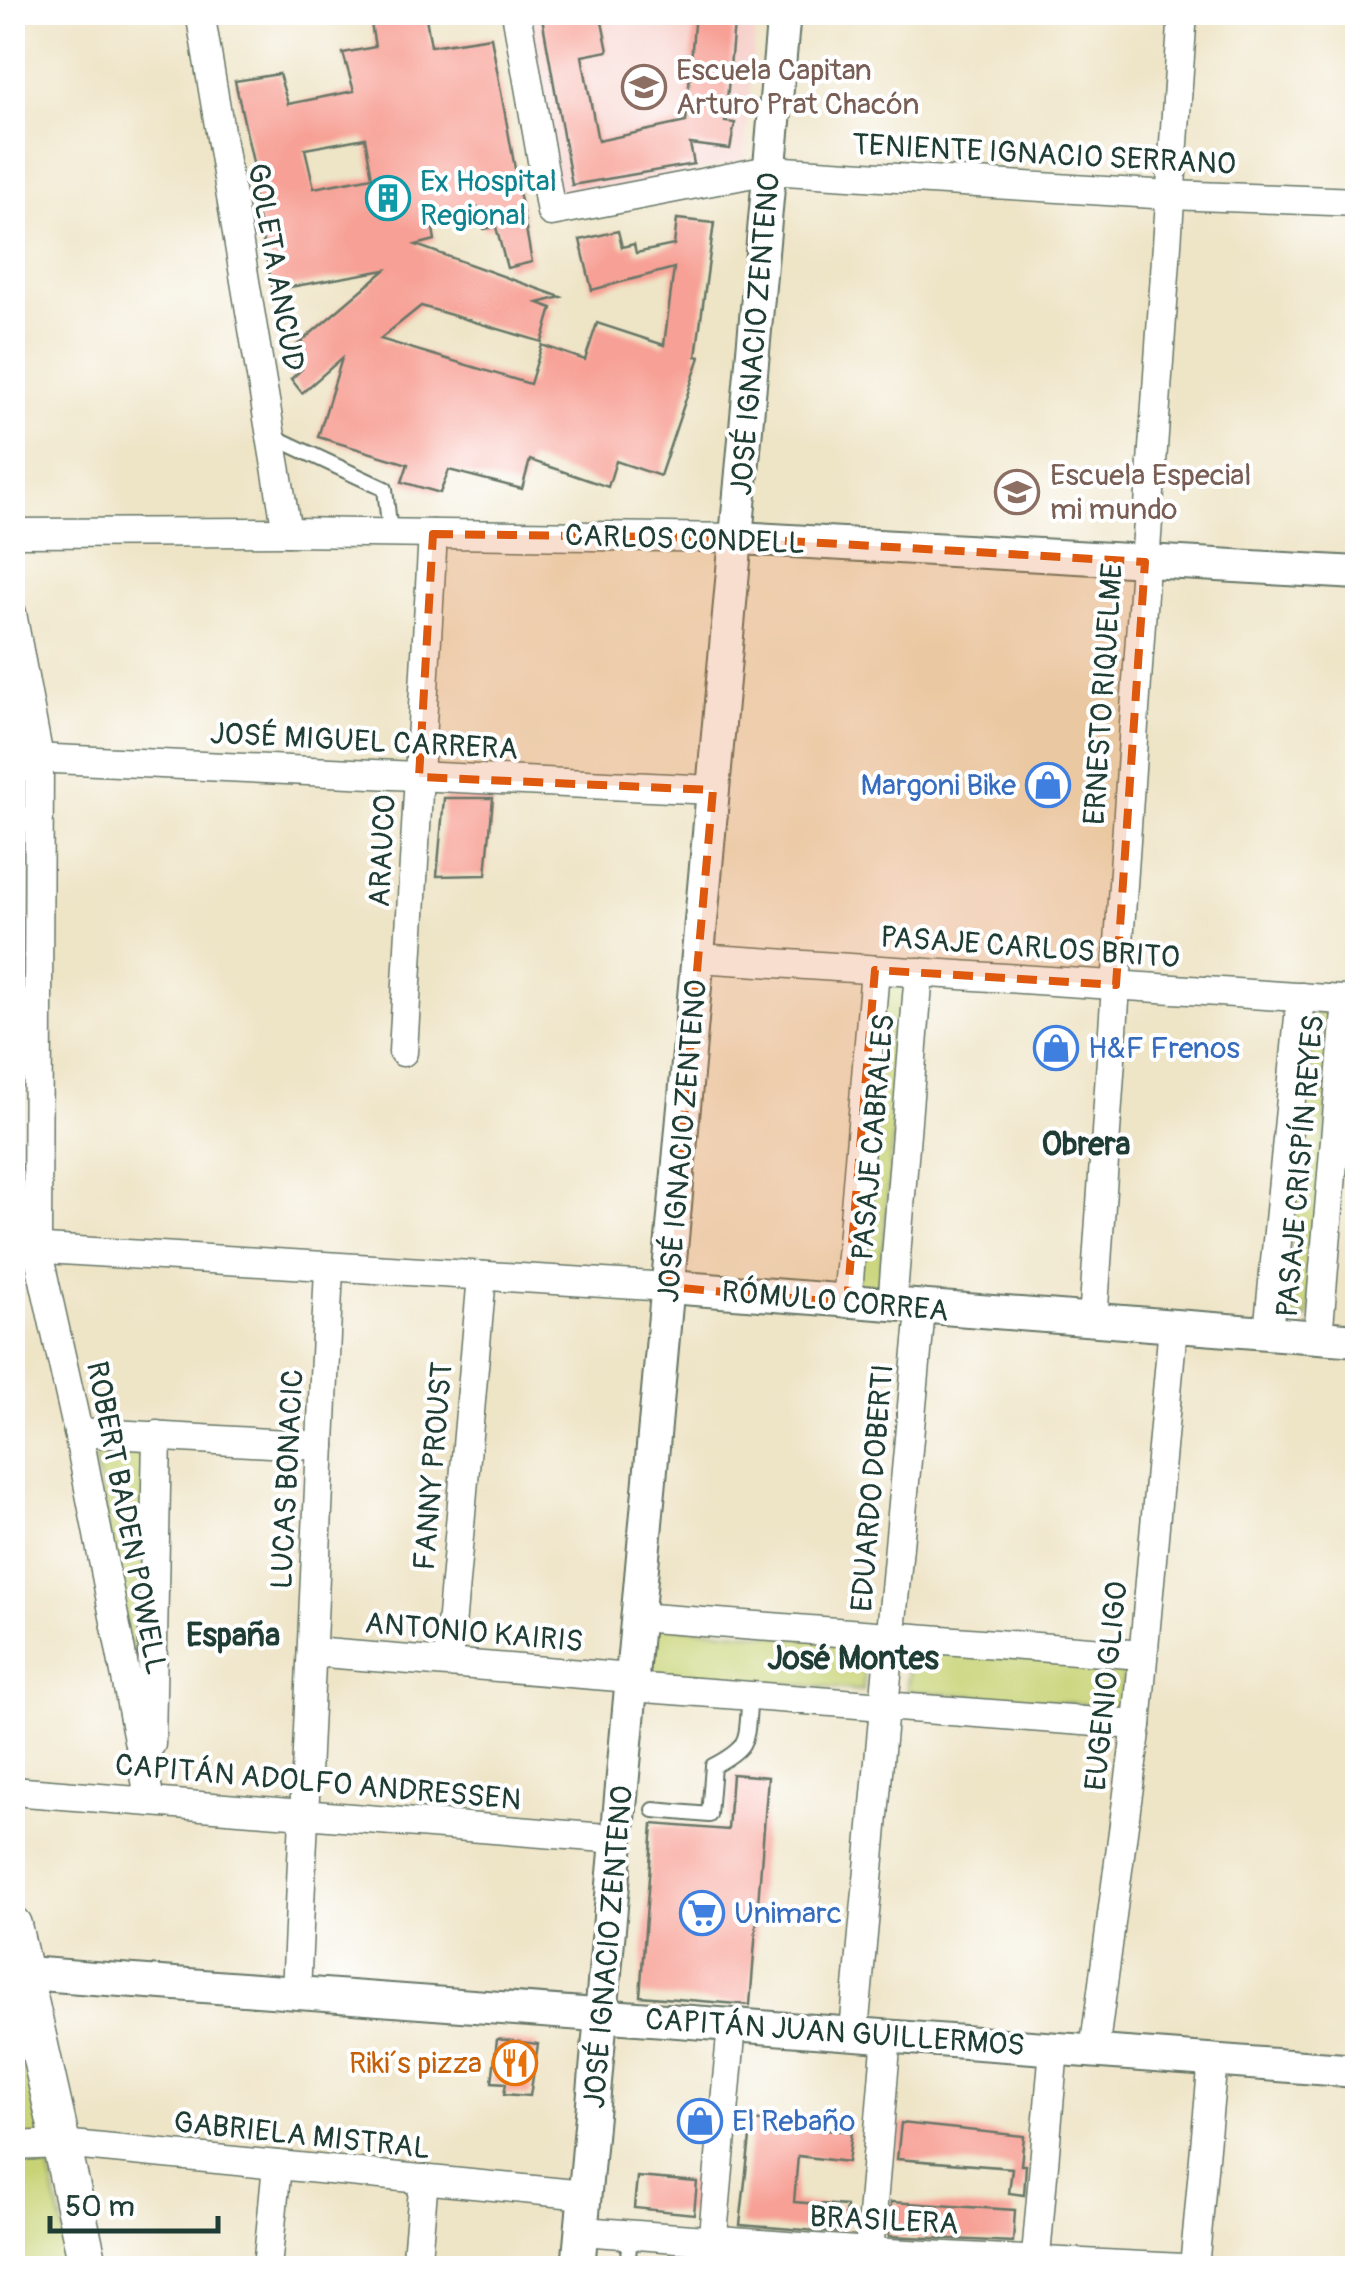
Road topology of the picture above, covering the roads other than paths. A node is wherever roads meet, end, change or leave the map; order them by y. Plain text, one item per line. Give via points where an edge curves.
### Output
1 (200, 12) edge
2 (516, 12) edge
3 (784, 12) edge
4 (1183, 12) edge
5 (770, 170) junction
6 (1170, 195) junction
7 (1358, 202) edge
8 (272, 436) junction
9 (287, 532) junction
10 (390, 533) junction
11 (12, 534) edge
12 (433, 534) junction
13 (738, 538) junction
14 (1145, 562) junction
15 (1358, 573) edge
16 (12, 613) edge
17 (26, 758) edge
18 (419, 777) junction
19 (713, 790) junction
20 (698, 958) junction
21 (875, 970) junction
22 (919, 972) junction
23 (1116, 985) junction
24 (1301, 997) junction
25 (1352, 1000) edge
26 (403, 1052) dead end
27 (25, 1248) edge
28 (329, 1268) junction
29 (482, 1276) junction
30 (669, 1287) junction
31 (847, 1302) junction
32 (907, 1308) junction
33 (1093, 1321) junction
34 (1173, 1326) junction
35 (1268, 1334) junction
36 (1318, 1337) junction
37 (1358, 1340) edge
38 (78, 1432) junction
39 (156, 1434) junction
40 (321, 1446) junction
41 (637, 1617) junction
42 (891, 1636) junction
43 (312, 1652) junction
44 (1143, 1656) junction
45 (448, 1661) junction
46 (631, 1682) junction
47 (750, 1697) junction
48 (884, 1708) junction
49 (1137, 1725) junction
50 (12, 1790) edge
51 (150, 1801) junction
52 (654, 1810) dead end
53 (304, 1813) junction
54 (618, 1839) junction
55 (12, 1926) edge
56 (18, 1973) edge
57 (296, 1993) junction
58 (602, 2016) junction
59 (732, 2025) junction
60 (854, 2032) junction
61 (888, 2035) junction
62 (1054, 2048) junction
63 (1094, 2052) junction
64 (1213, 2059) junction
65 (1358, 2071) edge
66 (62, 2144) junction
67 (12, 2146) edge
68 (277, 2164) junction
69 (424, 2179) junction
70 (585, 2194) junction
71 (582, 2232) junction
72 (630, 2236) junction
73 (869, 2252) junction
74 (711, 2256) edge
75 (1035, 2265) edge
76 (89, 2268) edge
77 (267, 2268) edge
78 (416, 2268) edge
79 (578, 2268) edge
80 (627, 2268) edge
81 (1182, 2268) edge
82 (1194, 2268) edge

1 - 8 street, GOLETA ANCUD
2 - 5 street, TENIENTE IGNACIO SERRANO via 551,212
3 - 5 street, JOSÉ IGNACIO ZENTENO
4 - 6 street, ERNESTO RIQUELME
5 - 6 street, TENIENTE IGNACIO SERRANO
5 - 13 street, JOSÉ IGNACIO ZENTENO
6 - 7 street, TENIENTE IGNACIO SERRANO
6 - 14 street, ERNESTO RIQUELME
8 - 9 street, GOLETA ANCUD
8 - 10 lane via 385,490
9 - 10 street, CARLOS CONDELL
9 - 11 street, CARLOS CONDELL
10 - 12 street, CARLOS CONDELL
12 - 13 street, CARLOS CONDELL
12 - 18 street, ARAUCO
13 - 14 street, CARLOS CONDELL
13 - 19 street, JOSÉ IGNACIO ZENTENO
14 - 15 street, CARLOS CONDELL
14 - 23 street, ERNESTO RIQUELME
16 - 17 street, ROBERT BADEN POWELL
17 - 18 street, JOSÉ MIGUEL CARRERA
17 - 27 street, ROBERT BADEN POWELL
18 - 19 street, JOSÉ MIGUEL CARRERA
18 - 26 street, ARAUCO
19 - 20 street, JOSÉ IGNACIO ZENTENO
20 - 21 street, PASAJE CARLOS BRITO
20 - 30 street, JOSÉ IGNACIO ZENTENO
21 - 22 street, PASAJE CARLOS BRITO
21 - 31 street, PASAJE CABRALES
22 - 23 street, PASAJE CARLOS BRITO
22 - 32 street, PASAJE CABRALES
23 - 24 street, PASAJE CARLOS BRITO
23 - 33 street, ERNESTO RIQUELME
24 - 25 street, PASAJE CARLOS BRITO
24 - 35 street, PASAJE CRISPÍN REYES
25 - 36 street, PASAJE CRISPÍN REYES
27 - 28 street, RÓMULO CORREA
27 - 38 street, ROBERT BADEN POWELL
28 - 29 street, RÓMULO CORREA
28 - 40 street, LUCAS BONACIC
29 - 30 street, RÓMULO CORREA
29 - 45 street, FANNY PROUST
30 - 31 street, RÓMULO CORREA
30 - 41 street, JOSÉ IGNACIO ZENTENO
31 - 32 street, RÓMULO CORREA
32 - 33 street, RÓMULO CORREA
32 - 42 street, EDUARDO DOBERTI
33 - 34 street, RÓMULO CORREA
34 - 35 street, RÓMULO CORREA
34 - 44 street, EUGENIO GLIGO
35 - 36 street, RÓMULO CORREA
36 - 37 street, RÓMULO CORREA
38 - 39 street
38 - 51 street, ROBERT BADEN POWELL
39 - 40 street
39 - 51 street
40 - 43 street, LUCAS BONACIC
41 - 42 street
41 - 46 street, JOSÉ IGNACIO ZENTENO
42 - 44 street
42 - 48 street, EDUARDO DOBERTI
43 - 45 street, ANTONIO KAIRIS
43 - 53 street, LUCAS BONACIC
44 - 49 street, EUGENIO GLIGO
45 - 46 street, ANTONIO KAIRIS
46 - 47 street, ANTONIO KAIRIS
46 - 54 street, JOSÉ IGNACIO ZENTENO
47 - 48 street, ANTONIO KAIRIS
47 - 52 lane via 744,1745 713,1766 709,1815
48 - 49 street, ANTONIO KAIRIS
48 - 60 street, EDUARDO DOBERTI
49 - 63 street, EUGENIO GLIGO
50 - 51 street, CAPITÁN ADOLFO ANDRESSEN
51 - 53 street, CAPITÁN ADOLFO ANDRESSEN
53 - 54 street, CAPITÁN ADOLFO ANDRESSEN
53 - 57 street, LUCAS BONACIC
54 - 58 street, JOSÉ IGNACIO ZENTENO
55 - 56 main road
56 - 57 street, CAPITÁN JUAN GUILLERMOS
56 - 66 main road
57 - 58 street, CAPITÁN JUAN GUILLERMOS
58 - 59 street, CAPITÁN JUAN GUILLERMOS
58 - 70 street, JOSÉ IGNACIO ZENTENO
59 - 60 street, CAPITÁN JUAN GUILLERMOS
59 - 74 street
60 - 61 street, CAPITÁN JUAN GUILLERMOS
61 - 62 street, CAPITÁN JUAN GUILLERMOS
61 - 73 street
62 - 63 street, CAPITÁN JUAN GUILLERMOS
62 - 75 street
63 - 64 street, CAPITÁN JUAN GUILLERMOS
64 - 65 street, CAPITÁN JUAN GUILLERMOS
64 - 82 street
66 - 67 street, GABRIELA MISTRAL
66 - 68 street, GABRIELA MISTRAL
66 - 76 main road
68 - 69 street, GABRIELA MISTRAL
68 - 77 street
69 - 70 street, GABRIELA MISTRAL
69 - 78 street
70 - 71 street, JOSÉ IGNACIO ZENTENO
71 - 72 street, BRASILERA
71 - 79 street, JOSÉ IGNACIO ZENTENO
72 - 74 street, BRASILERA
72 - 80 lane
73 - 74 street, BRASILERA
73 - 75 street, BRASILERA
75 - 81 street, BRASILERA

